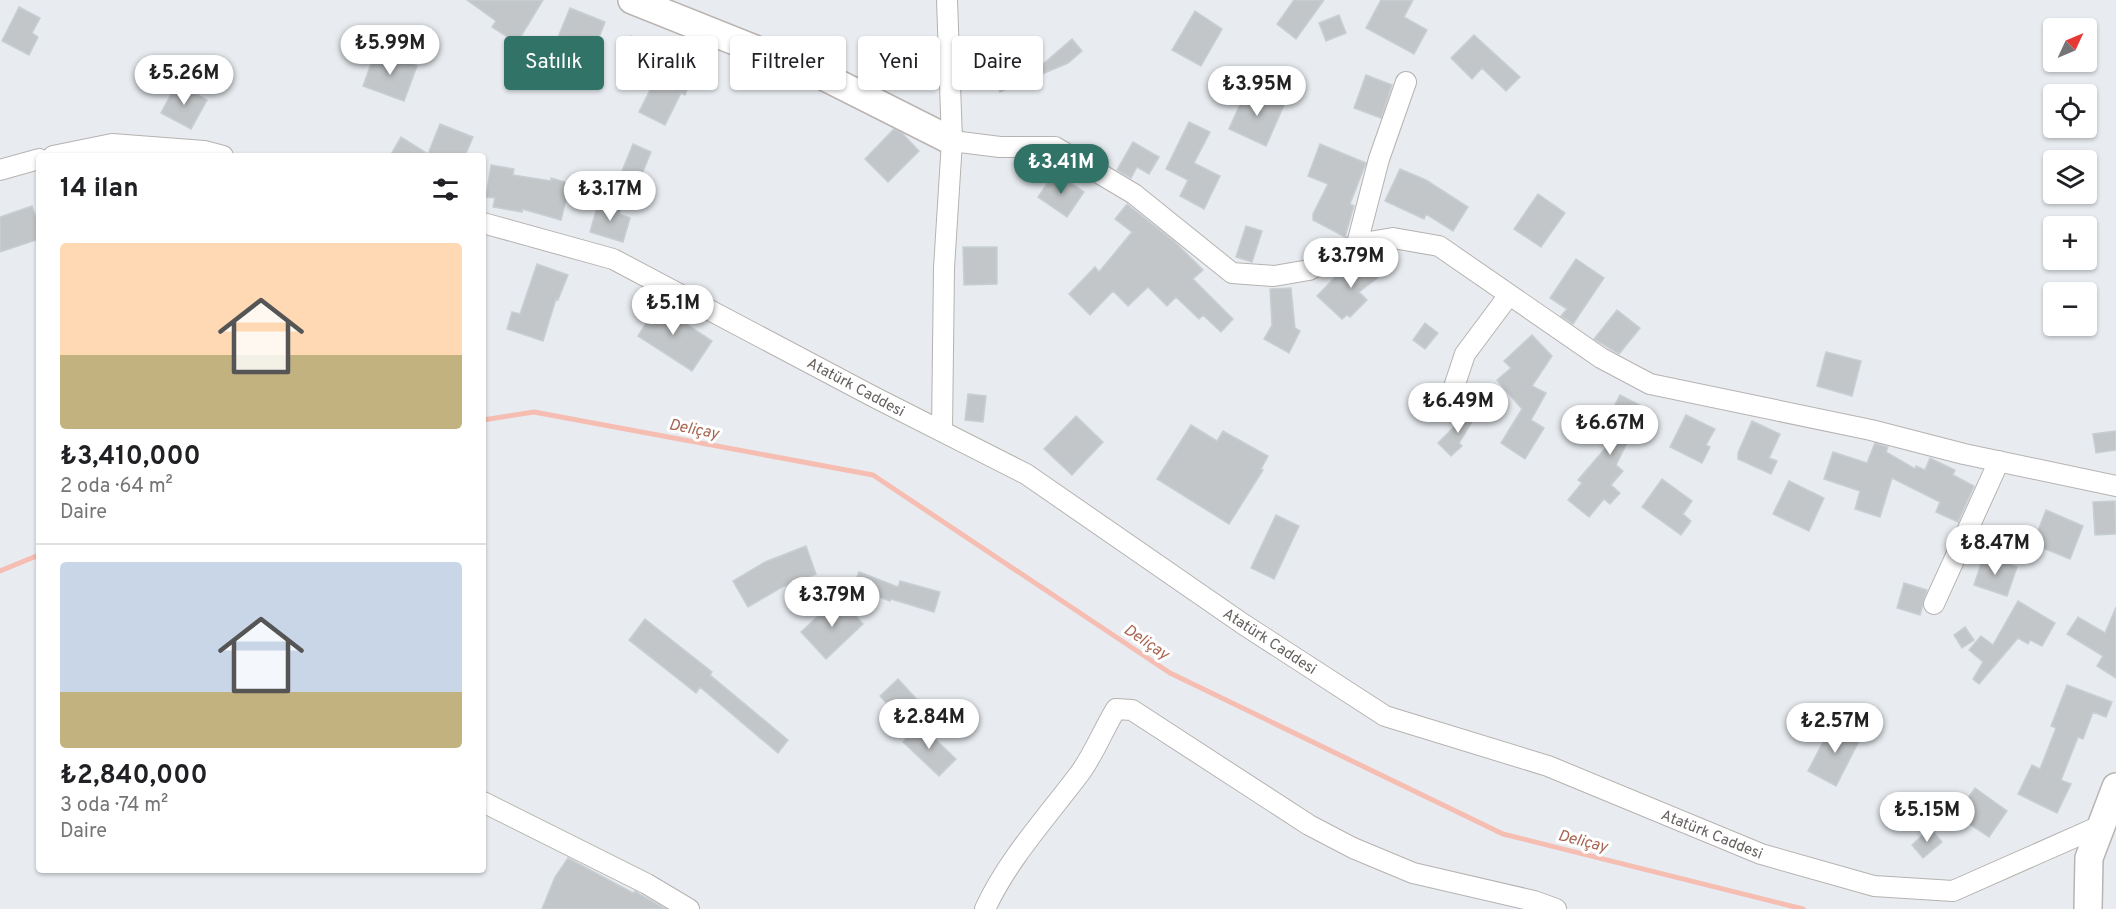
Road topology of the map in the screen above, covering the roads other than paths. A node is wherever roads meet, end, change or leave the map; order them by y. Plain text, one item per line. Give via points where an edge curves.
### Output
1 (632, 0) edge
2 (946, 0) edge
3 (1406, 82) dead end
4 (952, 141) junction
5 (68, 153) edge
6 (212, 153) edge
7 (36, 160) edge
8 (0, 170) edge
9 (486, 224) edge
10 (1357, 244) junction
11 (1509, 295) junction
12 (1449, 402) dead end
13 (942, 431) junction
14 (1999, 461) junction
15 (2116, 486) edge
16 (1934, 604) dead end
17 (2116, 788) edge
18 (486, 804) edge
19 (2100, 826) junction
20 (2087, 898) edge
21 (689, 909) edge
22 (985, 909) edge
23 (1556, 909) edge

1 - 4 street via 825,77
2 - 4 street
3 - 10 street via 1379,159
4 - 10 street via 999,147 1055,147 1134,194 1232,273 1274,276 1309,270
4 - 13 street via 944,268
5 - 6 street via 112,144
7 - 8 street
9 - 13 street, Atatürk Caddesi via 613,259
10 - 11 street via 1393,238 1440,246
11 - 12 street via 1465,354
11 - 14 street via 1601,358 1650,384
13 - 19 street, Atatürk Caddesi via 1026,474 1243,624 1385,716 1548,766 1761,854 1874,886 1953,891
14 - 15 street
14 - 16 street
17 - 19 street
18 - 21 street
19 - 20 street via 2089,858
22 - 23 street via 1024,846 1081,771 1116,709 1131,710 1309,825 1353,848 1413,873

